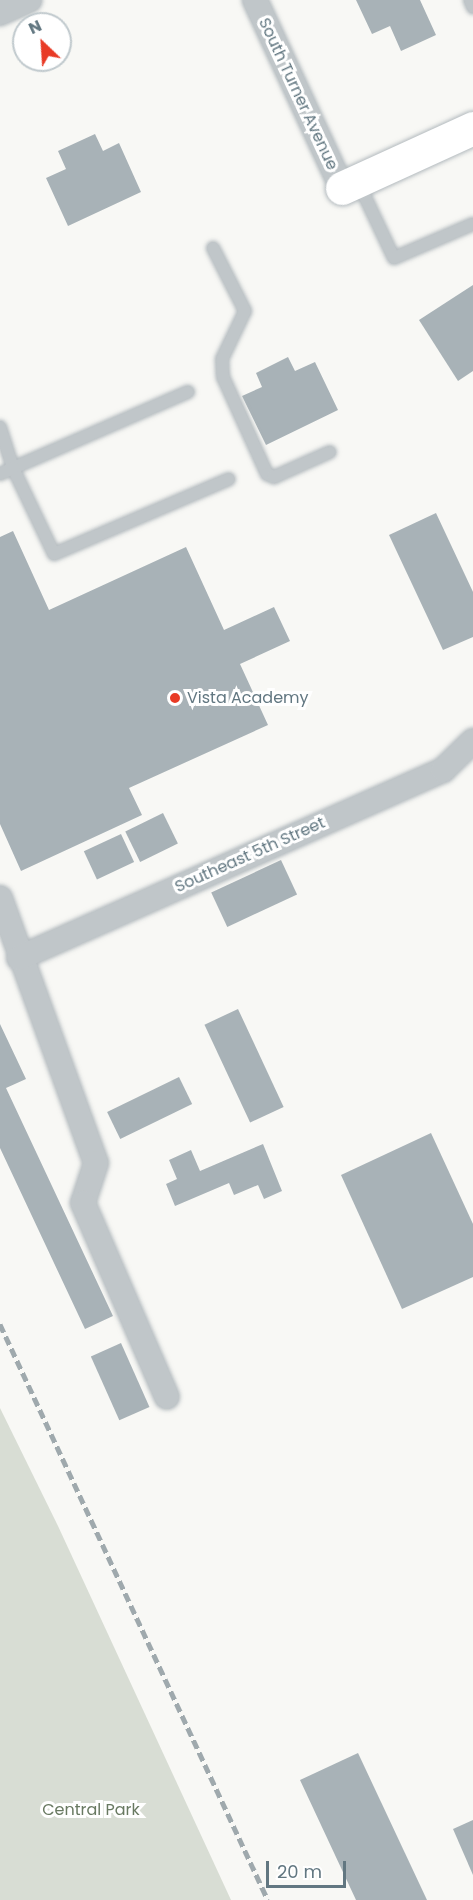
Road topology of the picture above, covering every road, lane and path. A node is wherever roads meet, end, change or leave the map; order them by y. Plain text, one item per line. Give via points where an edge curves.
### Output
1 (29, 0) edge
2 (255, 0) edge
3 (470, 0) edge
4 (473, 7) edge
5 (0, 13) edge
6 (473, 128) edge
7 (350, 185) junction
8 (473, 224) edge
9 (213, 248) dead end
10 (188, 392) dead end
11 (0, 427) edge
12 (330, 452) dead end
13 (14, 468) junction
14 (0, 474) edge
15 (229, 479) dead end
16 (473, 741) edge
17 (0, 898) edge
18 (19, 958) junction
19 (167, 1397) dead end

1 - 5 street
2 - 7 street, South Turner Avenue
3 - 4 lane
6 - 7 main road
7 - 8 lane via 394,258
9 - 12 lane via 245,310 222,359 223,377 267,474 274,477
10 - 13 lane
11 - 13 lane
13 - 14 lane
13 - 15 lane via 54,554
16 - 18 street, Southeast 5th Street via 443,770
17 - 18 street
18 - 19 street via 96,1163 83,1203

